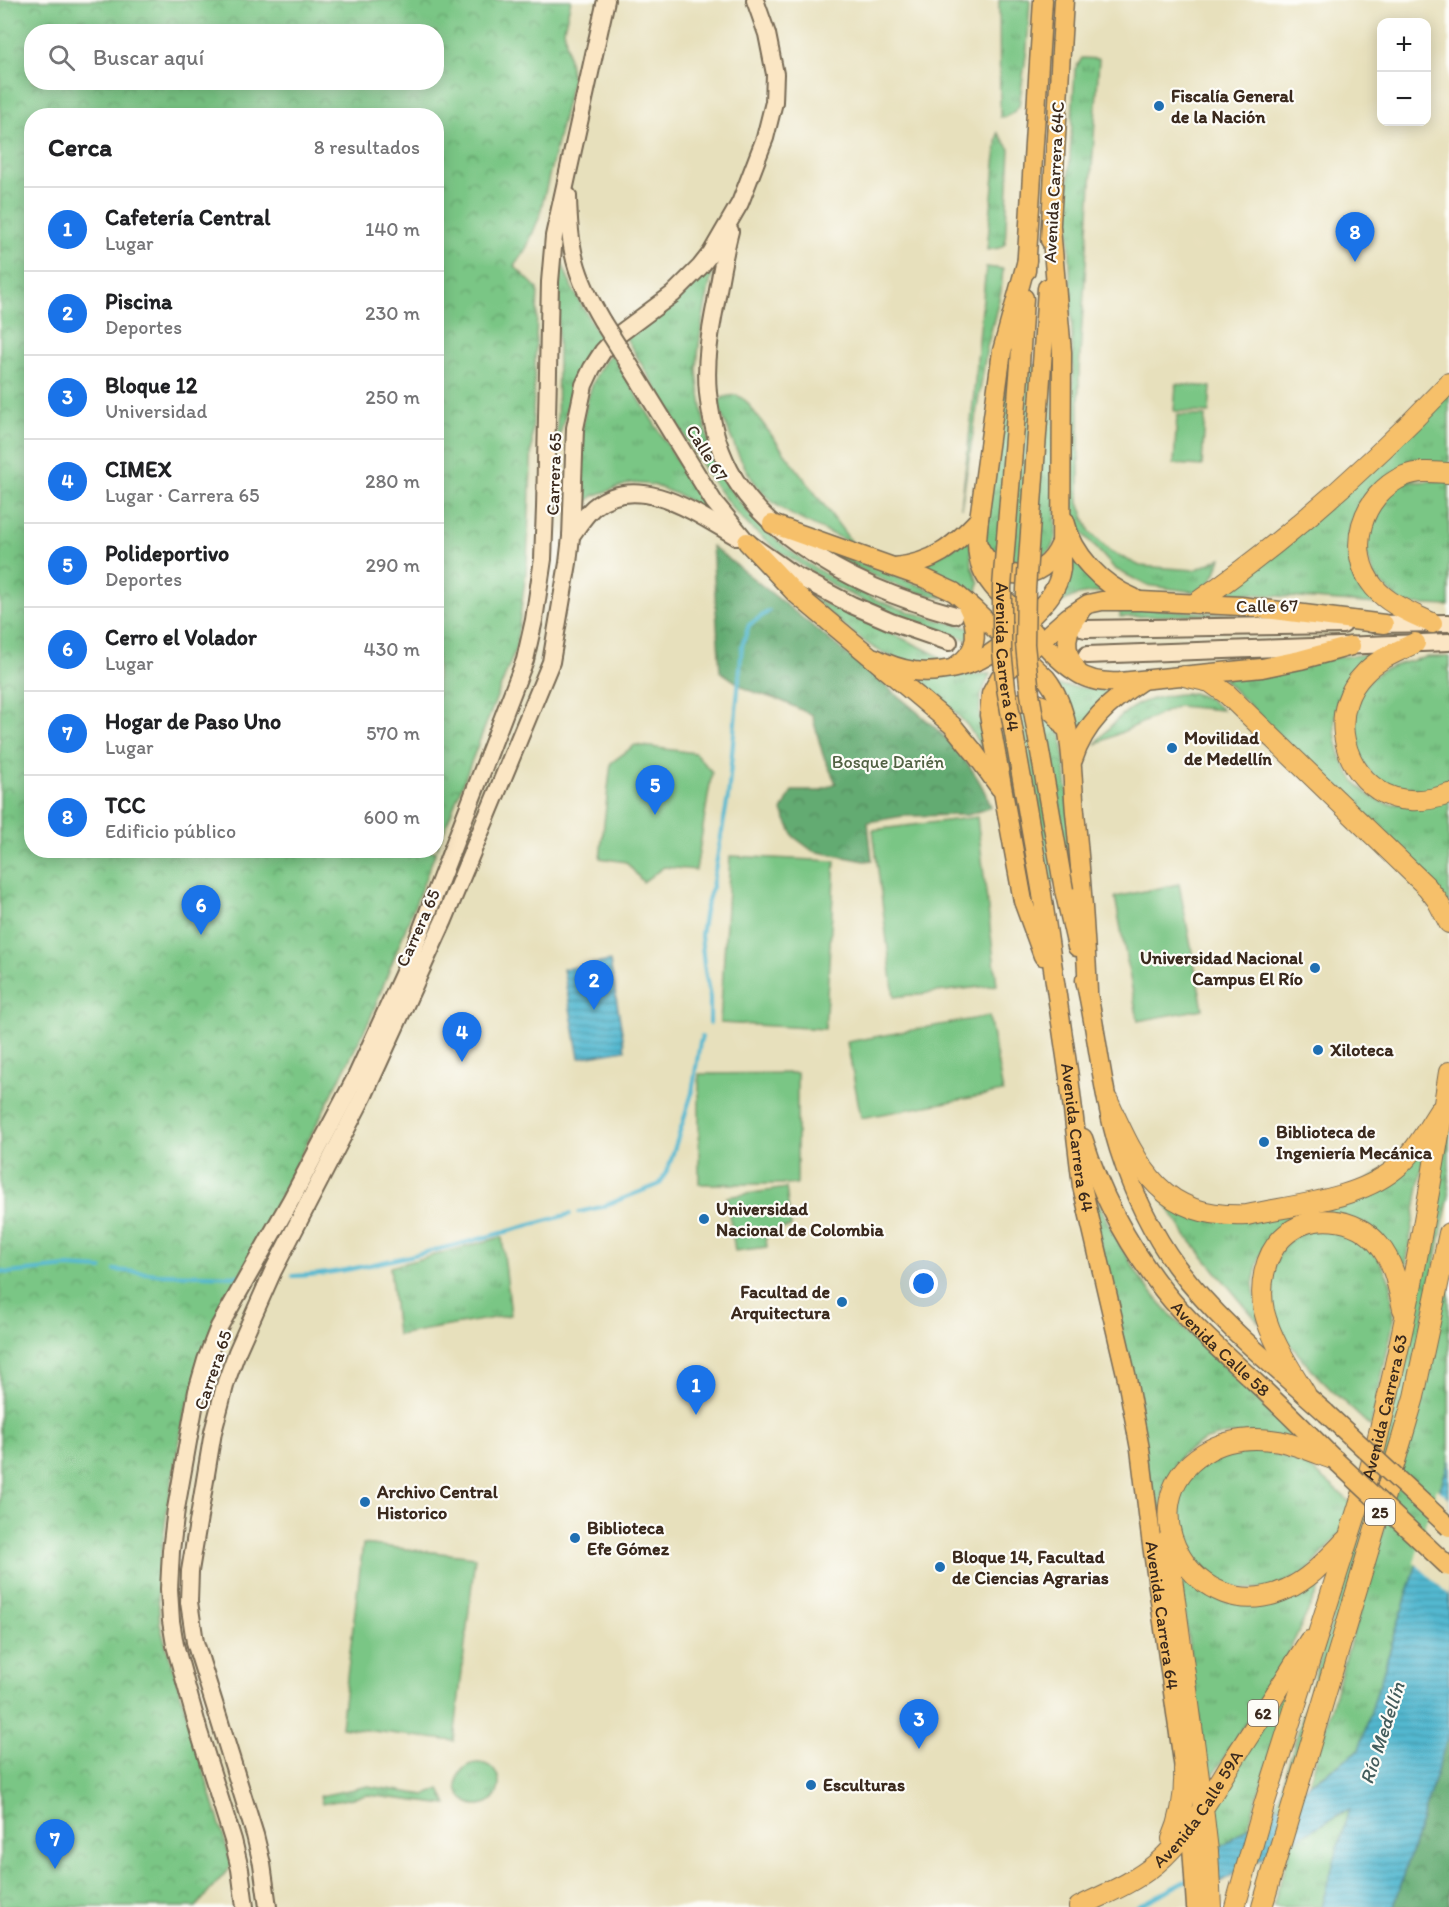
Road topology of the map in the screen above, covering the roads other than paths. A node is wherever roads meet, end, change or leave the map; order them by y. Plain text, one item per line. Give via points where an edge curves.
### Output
1 (600, 0) edge
2 (606, 0) edge
3 (755, 0) edge
4 (1043, 0) edge
5 (1064, 0) edge
6 (601, 22) junction
7 (567, 171) junction
8 (740, 202) junction
9 (1051, 228) junction
10 (1027, 260) junction
11 (1020, 364) joint
12 (1042, 364) joint
13 (1449, 383) edge
14 (1449, 473) edge
15 (1060, 505) junction
16 (979, 519) junction
17 (772, 524) junction
18 (571, 537) junction
19 (976, 541) junction
20 (747, 542) junction
21 (1060, 543) junction
22 (891, 567) junction
23 (1141, 601) junction
24 (1196, 603) junction
25 (1088, 604) junction
26 (960, 608) junction
27 (1026, 622) junction
28 (1440, 623) edge
29 (1384, 624) junction
30 (1085, 628) dead end
31 (1041, 639) junction
32 (1007, 640) junction
33 (949, 642) dead end
34 (1449, 642) edge
35 (1415, 643) junction
36 (1351, 646) junction
37 (1087, 655) dead end
38 (1023, 656) junction
39 (875, 658) junction
40 (953, 668) junction
41 (1084, 676) junction
42 (1184, 676) junction
43 (1143, 680) junction
44 (1069, 738) junction
45 (994, 746) junction
46 (1071, 766) junction
47 (1449, 794) edge
48 (1004, 795) junction
49 (1449, 923) edge
50 (1088, 992) junction
51 (1057, 994) junction
52 (1449, 1072) edge
53 (1069, 1077) junction
54 (1108, 1101) junction
55 (1445, 1101) junction
56 (1449, 1233) edge
57 (1405, 1317) junction
58 (1305, 1393) junction
59 (1335, 1460) junction
60 (1169, 1508) junction
61 (1449, 1527) edge
62 (1350, 1536) junction
63 (1449, 1567) edge
64 (1324, 1618) junction
65 (1184, 1769) junction
66 (1203, 1808) junction
67 (1191, 1825) junction
68 (1201, 1854) junction
69 (1157, 1863) junction
70 (1238, 1899) edge
71 (1203, 1903) edge
72 (245, 1907) edge
73 (268, 1907) edge
74 (1080, 1907) edge
75 (1262, 1907) edge

1 - 6 main road
2 - 6 main road, Carrera 65
3 - 8 main road, Carrera 65 via 774,61 775,88 771,120
4 - 10 main road, Avenida Carrera 64C
5 - 9 main road, Avenida Carrera 64C
6 - 7 main road, Carrera 65
7 - 20 main road, Calle 67, bridge via 573,257 583,286 714,502
7 - 72 main road, Carrera 65 via 556,221 551,272 543,559 525,660 405,970 356,1077 219,1328 195,1401 171,1551 171,1621 196,1721 233,1840
8 - 17 main road, Calle 67 via 726,245 710,335 708,392 716,436 730,471 743,493
8 - 18 main road, Carrera 65 via 700,267 673,294 618,335 592,368 584,385 575,428
9 - 12 main road, Avenida Carrera 64C
9 - 15 main road via 1062,352
10 - 11 main road, Avenida Carrera 64C
10 - 16 main road via 1002,351
11 - 51 main road, Avenida Carrera 64, bridge via 1002,587 1002,651
12 - 50 main road, Avenida Carrera 64, bridge via 1025,644 1064,890
13 - 24 highway via 1387,445 1283,538
14 - 28 highway via 1406,475 1389,484 1372,501 1362,521 1360,543 1362,566 1390,602
15 - 21 main road
15 - 23 main road via 1069,535 1086,562 1113,587
16 - 19 main road
16 - 22 main road via 940,555
17 - 22 main road
17 - 26 main road, Calle 67 via 828,565 883,592
18 - 20 main road via 594,507 619,496 642,494 672,501
18 - 73 main road, Carrera 65 via 551,662 439,930 364,1095 273,1271 237,1352 213,1432 190,1571 190,1611 195,1642 255,1835
19 - 21 main road via 998,569 1020,574 1044,567
19 - 27 main road via 985,576
20 - 33 main road, Calle 67 via 791,573 852,605
20 - 39 main road via 796,594
21 - 27 main road via 1061,568 1056,588
22 - 26 main road via 939,584
23 - 24 main road
23 - 25 main road
24 - 29 main road
25 - 31 main road
25 - 41 main road via 1075,618 1067,637 1069,658
26 - 32 main road
26 - 40 main road via 972,614 976,639 969,655
27 - 31 main road
27 - 32 main road
28 - 29 main road, Calle 67
29 - 30 main road, Calle 67
31 - 38 main road
31 - 41 main road via 1066,665
32 - 38 main road
32 - 40 main road via 987,656
34 - 35 main road
35 - 36 main road
35 - 47 highway via 1374,664 1356,683 1342,718 1344,743 1362,775 1389,796 1425,800
36 - 37 main road
36 - 42 main road via 1271,667
38 - 44 main road via 1054,689
38 - 45 main road via 1000,677 991,694 989,715
39 - 40 main road via 915,671
39 - 48 main road via 951,725
41 - 43 main road via 1108,682
42 - 43 main road
42 - 49 highway via 1210,682 1227,693 1421,881
43 - 46 main road via 1113,700 1091,723
44 - 45 main road via 1052,710 1028,701 1004,713
44 - 46 main road
45 - 48 main road
46 - 50 main road
48 - 51 main road via 1023,901
50 - 54 main road, Avenida Carrera 64
51 - 53 main road, Avenida Carrera 64
52 - 55 highway, Avenida Carrera 63 / 25
53 - 59 main road, Avenida Calle 58 via 1097,1175 1147,1269 1188,1318
53 - 65 main road, Avenida Carrera 64 via 1082,1186 1137,1431
54 - 55 highway via 1137,1161 1154,1183 1184,1205 1213,1215 1232,1216 1350,1193 1375,1182 1396,1168 1414,1148
54 - 58 main road, Avenida Calle 58 via 1131,1184 1176,1265 1216,1312
55 - 57 highway, Avenida Carrera 63 / 25
56 - 75 highway, Avenida Carrera 63 / 25 via 1411,1407
57 - 58 highway via 1386,1255 1367,1233 1340,1220 1318,1221 1294,1229 1272,1252 1265,1269 1263,1298 1268,1325
57 - 62 highway, Avenida Carrera 63 / 25 via 1383,1422
58 - 61 main road, Avenida Calle 58, bridge
59 - 60 highway via 1277,1441 1254,1439 1223,1444 1187,1467 1174,1486
59 - 63 main road, Avenida Calle 58, bridge
60 - 62 highway via 1173,1540 1191,1572 1216,1591 1238,1597 1272,1595 1294,1586
60 - 66 highway, Avenida Carrera 64 via 1167,1546
62 - 64 highway, Avenida Carrera 63 / 25
64 - 66 highway, Avenida Calle 59A / 62
64 - 70 highway, Avenida Carrera 63 / 25
65 - 67 main road, Avenida Carrera 64
65 - 69 highway via 1178,1826
66 - 67 highway, Avenida Calle 59A / 62
66 - 68 highway, Avenida Carrera 64
67 - 68 main road, Avenida Carrera 64
67 - 69 highway, Avenida Calle 59A / 62
68 - 71 highway, Avenida Carrera 64
69 - 74 highway, Avenida Calle 59A / 62

